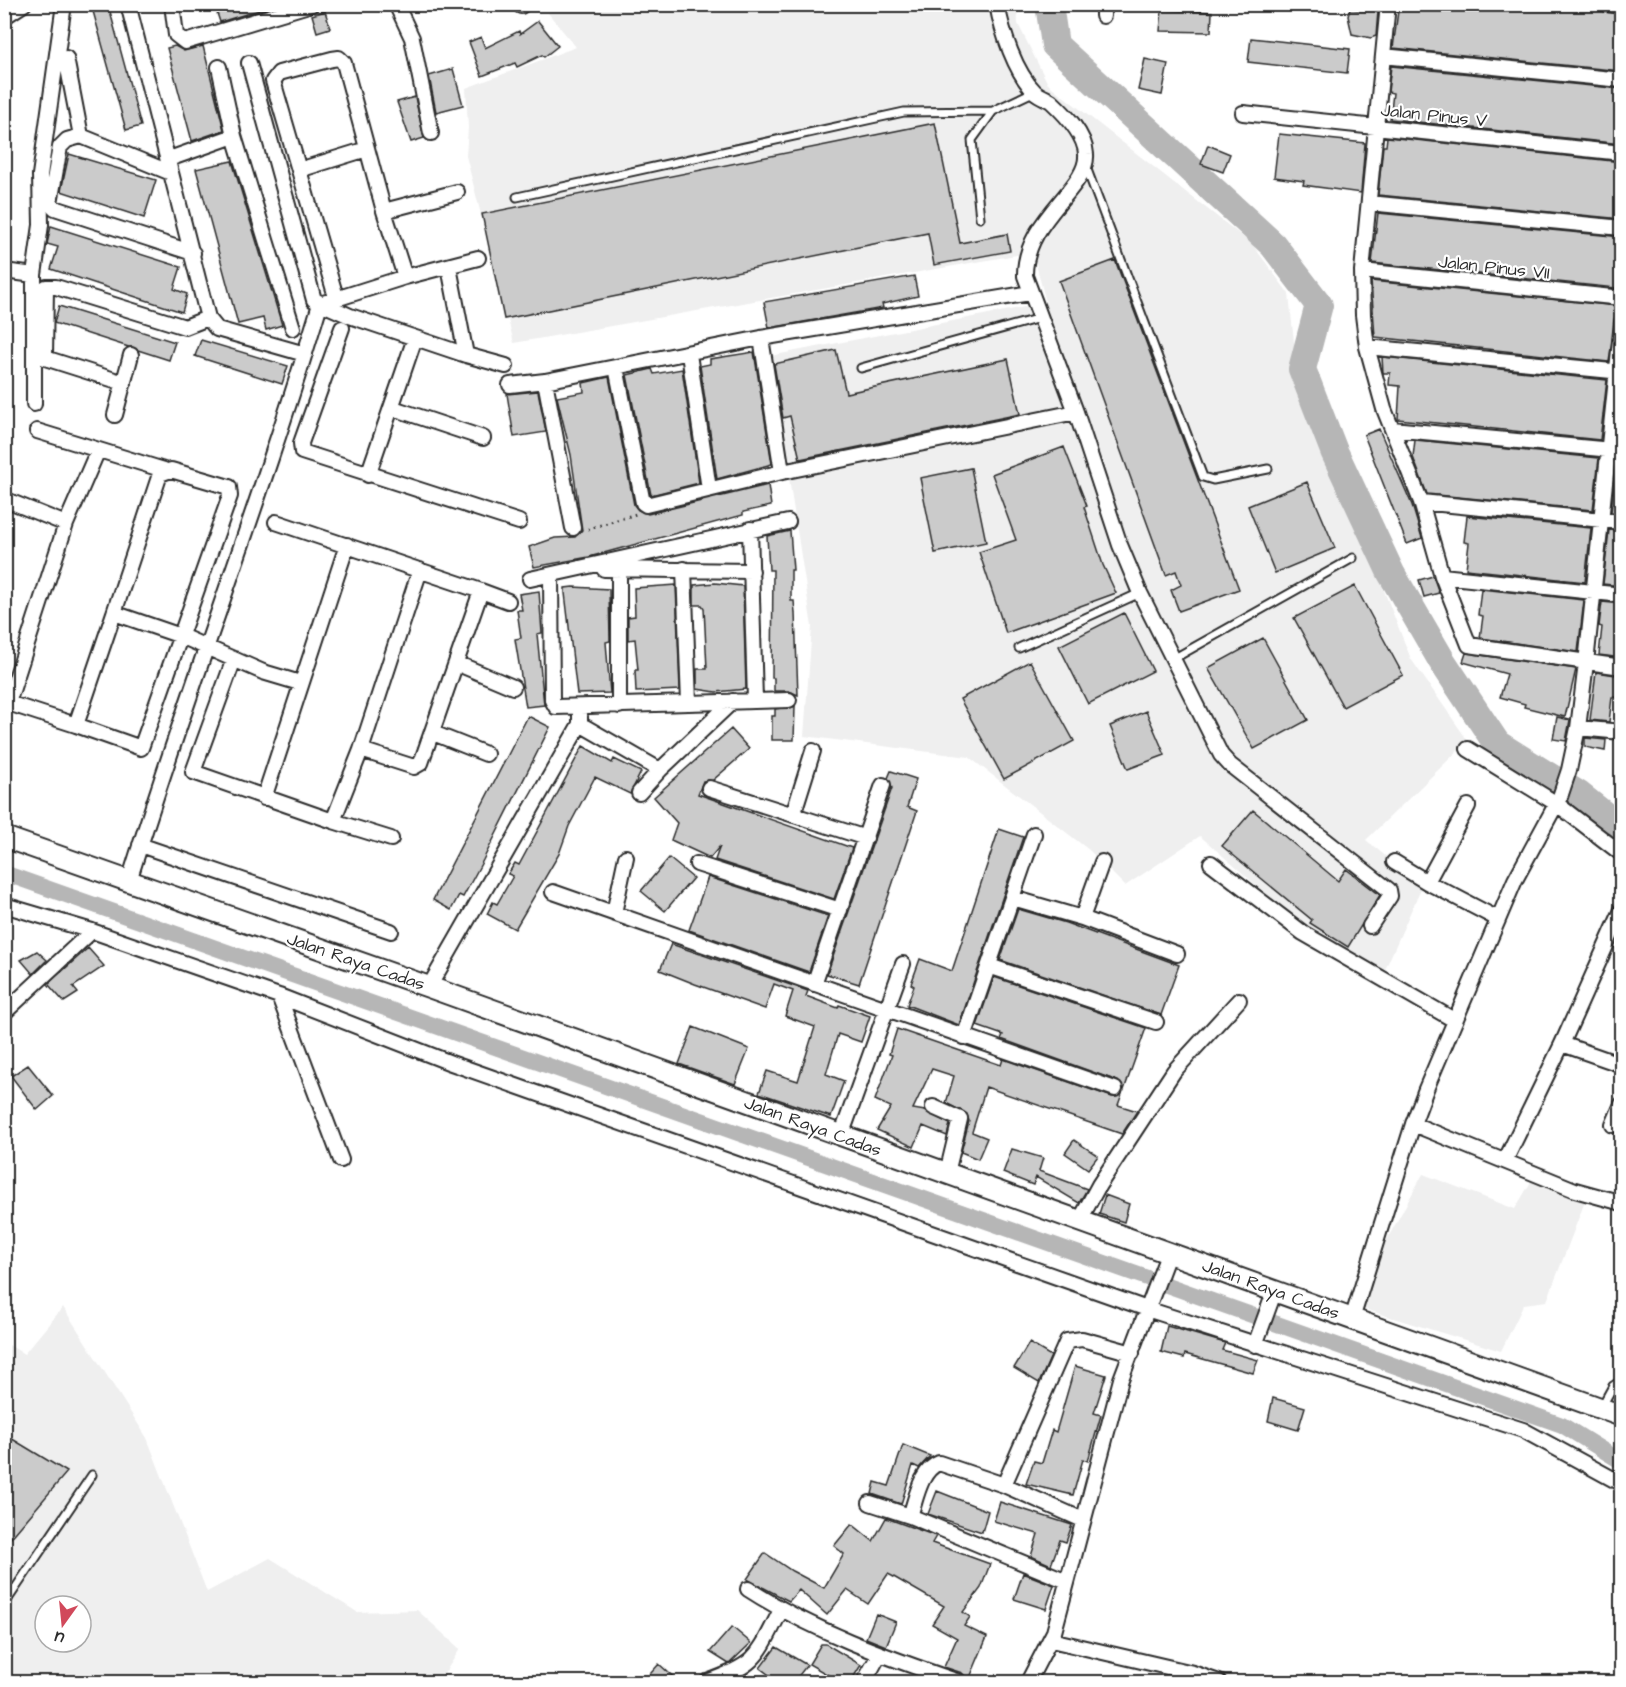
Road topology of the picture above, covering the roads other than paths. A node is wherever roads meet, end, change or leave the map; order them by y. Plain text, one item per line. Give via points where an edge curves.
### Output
1 (24, 4) edge
2 (64, 4) edge
3 (128, 4) edge
4 (172, 4) edge
5 (312, 4) edge
6 (396, 4) edge
7 (997, 4) edge
8 (1388, 4) edge
9 (1607, 4) edge
10 (1622, 6) edge
11 (4, 17) edge
12 (1383, 56) junction
13 (66, 58) dead end
14 (249, 63) dead end
15 (219, 67) dead end
16 (1622, 80) edge
17 (1035, 92) junction
18 (993, 111) junction
19 (1243, 113) dead end
20 (1376, 127) junction
21 (431, 133) dead end
22 (81, 136) junction
23 (234, 136) junction
24 (368, 149) junction
25 (1622, 153) edge
26 (169, 159) junction
27 (1086, 167) junction
28 (299, 170) junction
29 (171, 173) junction
30 (457, 192) dead end
31 (517, 197) dead end
32 (1369, 203) junction
33 (384, 211) junction
34 (980, 218) dead end
35 (1622, 228) edge
36 (193, 253) junction
37 (477, 258) dead end
38 (449, 267) junction
39 (4, 271) edge
40 (1362, 271) junction
41 (34, 275) junction
42 (405, 277) junction
43 (1030, 293) junction
44 (336, 297) junction
45 (1622, 298) edge
46 (320, 304) junction
47 (208, 318) junction
48 (1040, 318) junction
49 (1622, 322) edge
50 (293, 328) dead end
51 (342, 328) dead end
52 (415, 338) junction
53 (761, 338) junction
54 (1367, 347) junction
55 (305, 354) junction
56 (689, 354) junction
57 (131, 355) dead end
58 (466, 355) junction
59 (506, 366) dead end
60 (616, 367) junction
61 (861, 368) dead end
62 (1618, 372) edge
63 (545, 381) junction
64 (124, 383) junction
65 (510, 385) dead end
66 (34, 404) dead end
67 (393, 408) junction
68 (1076, 412) junction
69 (115, 415) dead end
70 (1392, 429) junction
71 (37, 431) dead end
72 (483, 438) dead end
73 (98, 450) junction
74 (1615, 450) edge
75 (1268, 469) dead end
76 (164, 470) junction
77 (782, 472) junction
78 (368, 475) junction
79 (709, 489) junction
80 (4, 499) edge
81 (1421, 502) junction
82 (1601, 520) junction
83 (276, 522) dead end
84 (519, 522) dead end
85 (788, 522) dead end
86 (1622, 522) edge
87 (66, 524) junction
88 (573, 528) road end
89 (750, 530) junction
90 (347, 545) junction
91 (1353, 558) dead end
92 (587, 568) junction
93 (684, 569) junction
94 (420, 570) junction
95 (619, 570) junction
96 (752, 571) junction
97 (552, 575) junction
98 (1442, 576) junction
99 (530, 579) dead end
100 (481, 591) junction
101 (1594, 592) junction
102 (1140, 593) junction
103 (1622, 595) edge
104 (507, 601) dead end
105 (114, 613) junction
106 (181, 636) junction
107 (208, 646) junction
108 (1019, 648) dead end
109 (234, 659) junction
110 (1173, 659) junction
111 (456, 663) junction
112 (1586, 663) junction
113 (1622, 667) edge
114 (300, 683) junction
115 (513, 687) dead end
116 (755, 700) junction
117 (789, 700) dead end
118 (733, 701) junction
119 (689, 703) junction
120 (620, 706) junction
121 (580, 707) junction
122 (7, 709) edge
123 (580, 723) junction
124 (76, 725) junction
125 (1578, 728) junction
126 (1622, 732) edge
127 (433, 733) junction
128 (1468, 749) dead end
129 (361, 750) junction
130 (813, 751) dead end
131 (486, 754) dead end
132 (660, 770) junction
133 (883, 785) dead end
134 (709, 788) dead end
135 (639, 793) dead end
136 (264, 798) junction
137 (1559, 800) junction
138 (1468, 806) dead end
139 (794, 815) junction
140 (333, 821) junction
141 (1034, 834) dead end
142 (4, 837) edge
143 (866, 838) junction
144 (391, 839) dead end
145 (140, 845) junction
146 (1622, 854) edge
147 (626, 857) dead end
148 (1102, 862) dead end
149 (1394, 862) dead end
150 (1211, 863) dead end
151 (696, 864) dead end
152 (129, 881) junction
153 (1427, 882) junction
154 (553, 892) dead end
155 (1013, 898) junction
156 (4, 905) edge
157 (840, 910) junction
158 (1622, 910) edge
159 (614, 913) junction
160 (1082, 918) junction
161 (1498, 919) junction
162 (1370, 926) dead end
163 (92, 931) junction
164 (391, 931) dead end
165 (1177, 954) dead end
166 (903, 964) dead end
167 (989, 966) junction
168 (814, 984) junction
169 (429, 987) junction
170 (279, 996) junction
171 (1239, 1000) dead end
172 (887, 1010) junction
173 (4, 1013) edge
174 (1454, 1020) junction
175 (1156, 1022) dead end
176 (964, 1037) junction
177 (1562, 1044) junction
178 (1622, 1065) edge
179 (1115, 1089) dead end
180 (1622, 1104) edge
181 (933, 1107) dead end
182 (1413, 1124) junction
183 (1613, 1125) dead end
184 (841, 1136) junction
185 (341, 1160) dead end
186 (1505, 1161) junction
187 (946, 1173) junction
188 (1622, 1203) edge
189 (1080, 1220) junction
190 (1168, 1255) junction
191 (1274, 1293) junction
192 (1150, 1308) junction
193 (1352, 1319) junction
194 (1256, 1343) junction
195 (1132, 1353) junction
196 (1622, 1380) edge
197 (1600, 1408) junction
198 (1622, 1416) edge
199 (92, 1475) dead end
200 (1622, 1484) edge
201 (1004, 1485) junction
202 (870, 1503) dead end
203 (910, 1516) junction
204 (1083, 1520) junction
205 (1067, 1581) junction
206 (748, 1589) dead end
207 (4, 1605) edge
208 (781, 1610) junction
209 (1051, 1640) junction
210 (879, 1655) junction
211 (1202, 1680) edge
212 (707, 1683) edge
213 (864, 1683) edge
214 (960, 1683) edge
215 (1028, 1683) edge
216 (1219, 1683) edge

1 - 11 street
2 - 41 street via 40,175 41,225
3 - 26 street
4 - 5 street via 176,35 185,42
6 - 21 street via 412,38
7 - 17 street via 1012,55
8 - 12 street
9 - 10 street
12 - 16 street
12 - 20 street
13 - 22 street
14 - 46 street via 314,300
15 - 23 street
17 - 18 lane
17 - 27 street via 1071,123 1086,150
18 - 31 lane via 904,112
18 - 34 lane via 972,140
19 - 20 street, Jalan Pinus V
20 - 25 street, Jalan Pinus V
20 - 32 street
22 - 29 street
22 - 36 street via 60,147 50,203 53,207
23 - 26 street
23 - 50 street
24 - 28 street
24 - 28 street via 344,63 339,58 279,73 273,81
24 - 33 street
26 - 29 street
27 - 43 street via 1035,234 1025,259
27 - 75 lane via 1203,477 1213,480
28 - 44 street
29 - 36 street
30 - 33 street
32 - 35 street
32 - 40 street
33 - 42 street
36 - 47 street
37 - 38 street
38 - 42 street
38 - 58 street
39 - 41 street
40 - 45 street, Jalan Pinus VII
40 - 54 street
41 - 66 street
42 - 44 street
43 - 48 street
43 - 53 street
44 - 46 street
46 - 52 street
46 - 55 street
47 - 55 street via 217,329
47 - 64 street via 185,327 46,287 45,358
48 - 61 lane
48 - 68 street
49 - 62 street
51 - 78 street via 300,449 307,455
52 - 58 street
52 - 67 street
53 - 56 street
53 - 77 street
54 - 62 street
54 - 70 street
55 - 107 street
56 - 60 street
56 - 79 street
57 - 64 street
58 - 59 street
60 - 63 street
60 - 79 street via 645,504
62 - 74 street
63 - 65 street
63 - 88 street
64 - 69 street
67 - 72 street
67 - 78 street
68 - 77 street
68 - 102 street
70 - 74 street
70 - 81 street
71 - 73 street
73 - 76 street
73 - 87 street
74 - 82 street
76 - 105 street
76 - 106 street via 229,487 231,491
77 - 79 street
78 - 84 street
80 - 87 street
81 - 82 street
81 - 98 street
82 - 86 street
82 - 101 street
83 - 90 street
85 - 89 street
87 - 122 street
89 - 92 street
89 - 96 street
90 - 94 street
90 - 114 street
91 - 110 lane
92 - 95 street
92 - 97 street
93 - 95 street
93 - 96 street
93 - 119 street
94 - 100 street
94 - 129 street
95 - 120 street
96 - 116 street
97 - 99 street
97 - 121 street via 552,700 556,707
98 - 101 street
98 - 112 street via 1468,645
100 - 104 street
100 - 111 street
101 - 103 street
101 - 112 street
102 - 108 lane
102 - 110 street
105 - 106 street
105 - 124 street
106 - 107 street
106 - 124 street via 141,748
107 - 109 street
107 - 145 street
109 - 114 street
109 - 136 street via 194,772
110 - 162 street via 1221,755 1230,765 1389,890 1390,896
111 - 115 street
111 - 127 street
112 - 113 street
112 - 125 street
114 - 136 street
116 - 117 street
116 - 118 street
118 - 119 street
118 - 132 street
119 - 120 street
120 - 121 street
121 - 123 street
122 - 124 street
123 - 132 street
123 - 169 street
125 - 126 street
125 - 137 street
127 - 129 street via 418,766
127 - 131 street
128 - 137 street
129 - 140 street
130 - 139 street
132 - 135 street
133 - 143 street
134 - 139 street
136 - 140 street
137 - 146 street
137 - 161 street
138 - 153 street
139 - 143 street
140 - 144 street
141 - 155 street
142 - 152 street, Jalan Raya Cadas
143 - 157 street
145 - 152 street
145 - 164 street
147 - 159 street
148 - 160 street
149 - 153 street
150 - 174 street via 1303,933
151 - 157 street
152 - 169 street, Jalan Raya Cadas
153 - 161 street
154 - 159 street
155 - 160 street
155 - 167 street
156 - 163 street
157 - 168 street
158 - 177 street
159 - 168 street
160 - 165 street
161 - 174 street
163 - 170 street
163 - 173 street
166 - 172 street
167 - 175 street
167 - 176 street
168 - 172 street
169 - 184 street, Jalan Raya Cadas
170 - 185 street
170 - 192 street via 452,1063
171 - 189 street via 1173,1071
172 - 176 street
172 - 184 street
174 - 182 street
176 - 179 street
177 - 178 street
177 - 186 street
180 - 183 street
181 - 187 street via 960,1119
182 - 186 street
182 - 193 street
184 - 187 street, Jalan Raya Cadas
186 - 188 street via 1575,1190
187 - 189 street, Jalan Raya Cadas
189 - 190 street, Jalan Raya Cadas
190 - 191 street, Jalan Raya Cadas
190 - 192 street
191 - 193 street, Jalan Raya Cadas
191 - 194 street
192 - 194 street
192 - 195 street
193 - 197 street, Jalan Raya Cadas
194 - 200 street via 1522,1430
195 - 201 street via 1082,1339 1067,1341
195 - 204 street via 1121,1379
196 - 197 lane via 1613,1386
197 - 198 street, Jalan Raya Cadas
199 - 207 lane
201 - 203 street via 936,1464 924,1478
201 - 204 street
202 - 203 street
203 - 205 street
204 - 205 street
205 - 209 street
206 - 208 street
208 - 210 street
208 - 212 street via 748,1665
209 - 211 street
209 - 215 street
210 - 213 street
210 - 214 street
211 - 216 street

